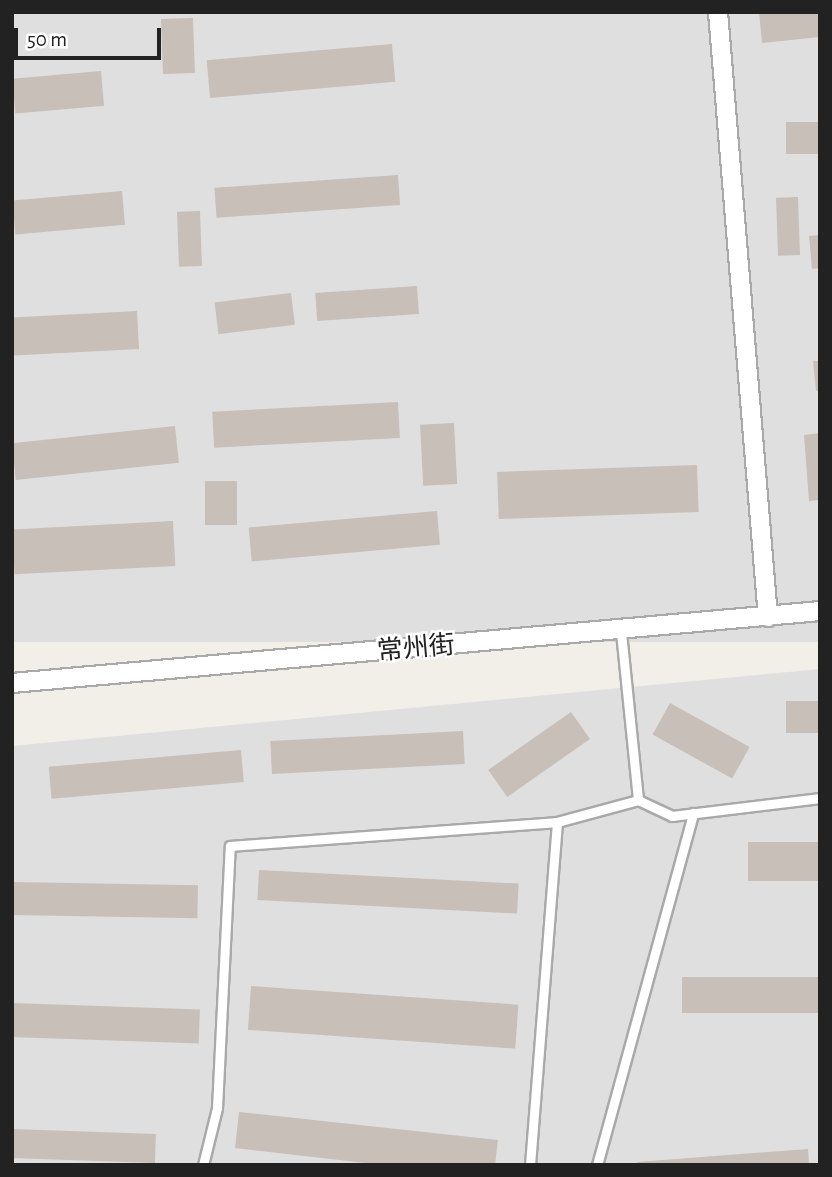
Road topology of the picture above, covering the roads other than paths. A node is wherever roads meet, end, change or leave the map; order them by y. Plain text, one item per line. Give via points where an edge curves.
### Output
1 (718, 12) edge
2 (820, 611) edge
3 (768, 617) junction
4 (621, 632) junction
5 (12, 682) edge
6 (820, 798) edge
7 (638, 800) junction
8 (693, 813) junction
9 (557, 822) junction
10 (203, 1165) edge
11 (530, 1165) edge
12 (597, 1165) edge

1 - 3 street
2 - 3 street, 常州街
3 - 4 street, 常州街
4 - 5 street, 常州街
4 - 7 lane
6 - 8 lane
7 - 8 lane via 672,816
7 - 9 lane
8 - 12 lane
9 - 10 lane via 230,846 217,1108
9 - 11 lane

